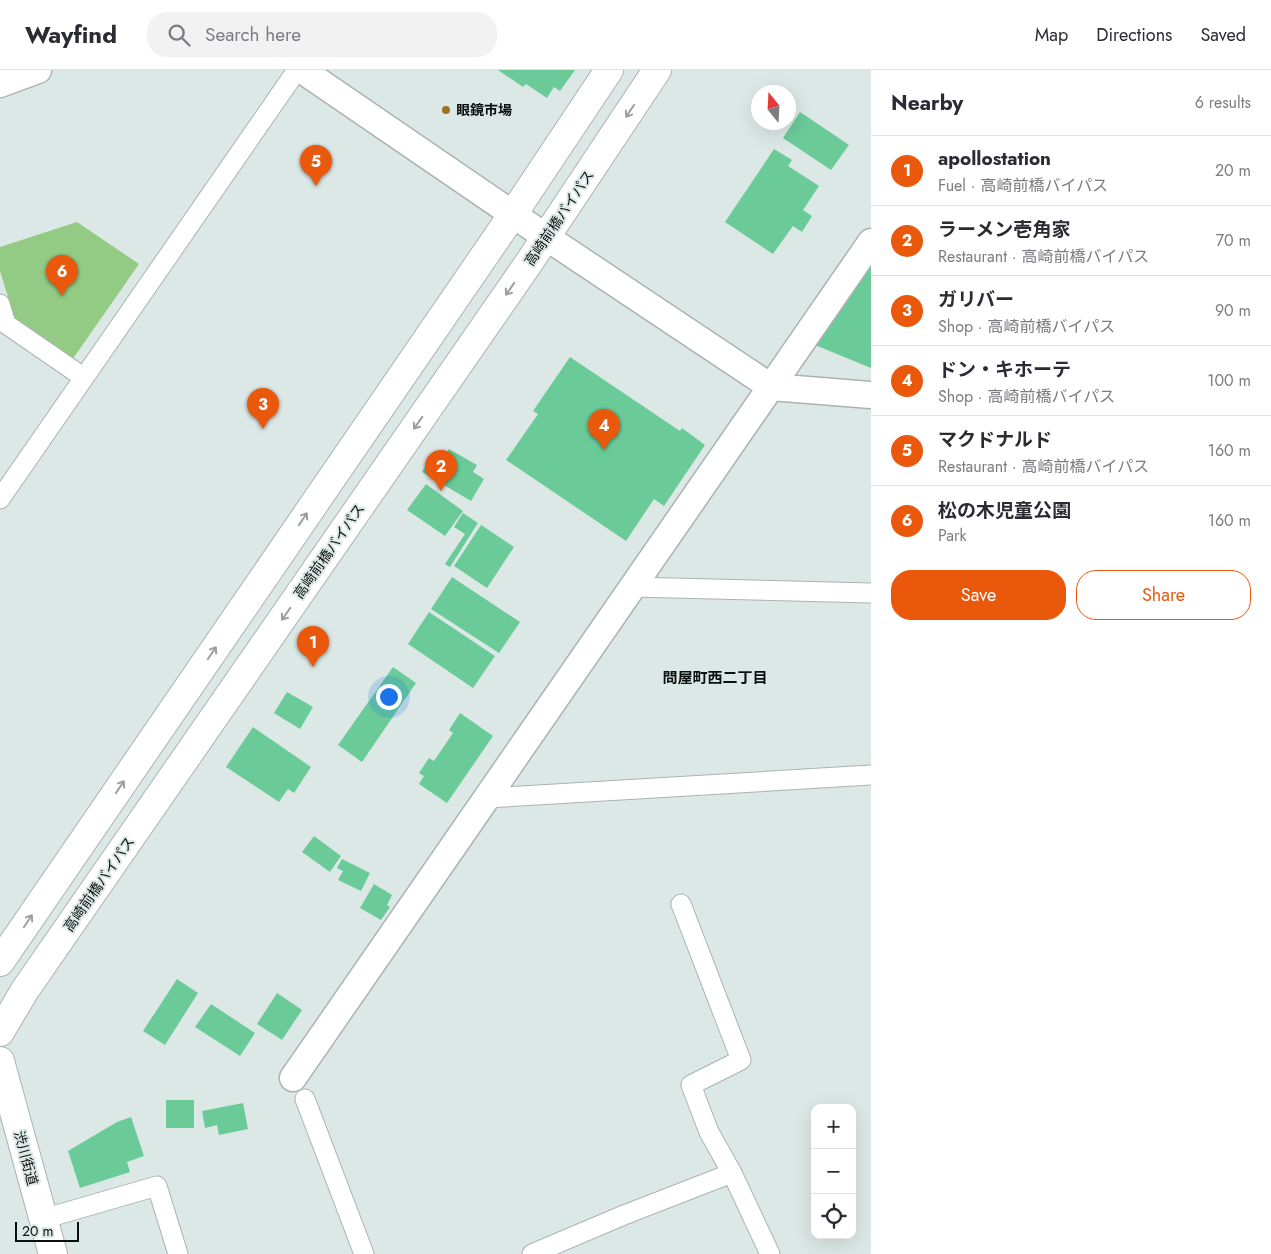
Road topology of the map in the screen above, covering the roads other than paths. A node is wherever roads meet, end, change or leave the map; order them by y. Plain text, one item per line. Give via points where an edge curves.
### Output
1 (38, 70) edge
2 (297, 70) edge
3 (302, 70) edge
4 (609, 70) edge
5 (657, 70) edge
6 (0, 84) edge
7 (513, 214) junction
8 (546, 237) junction
9 (871, 242) edge
10 (0, 304) edge
11 (83, 377) junction
12 (771, 387) junction
13 (871, 395) edge
14 (0, 499) edge
15 (632, 587) junction
16 (871, 593) edge
17 (871, 775) edge
18 (487, 798) junction
19 (681, 904) dead end
20 (0, 962) edge
21 (0, 1032) edge
22 (0, 1061) edge
23 (299, 1089) joint
24 (732, 1173) junction
25 (43, 1218) junction
26 (53, 1254) edge
27 (178, 1254) edge
28 (364, 1254) edge
29 (532, 1254) edge
30 (770, 1254) edge

1 - 6 street
2 - 11 street
3 - 7 street
4 - 7 main road
5 -> 8 main road, 高崎前橋バイパス
7 - 8 street
20 -> 7 main road
8 - 12 street
8 -> 21 main road, 高崎前橋バイパス via 25,990
9 - 12 street
10 - 11 street via 6,324
11 - 14 street
12 - 13 street
12 - 15 street
15 - 16 street
15 - 18 street
17 - 18 street
18 - 23 street
19 - 24 street via 741,1060 691,1085 709,1132
22 - 25 main road, 渋川街道
23 - 28 street
24 - 29 street
24 - 30 street
25 - 26 main road, 渋川街道
25 - 27 street via 157,1186

